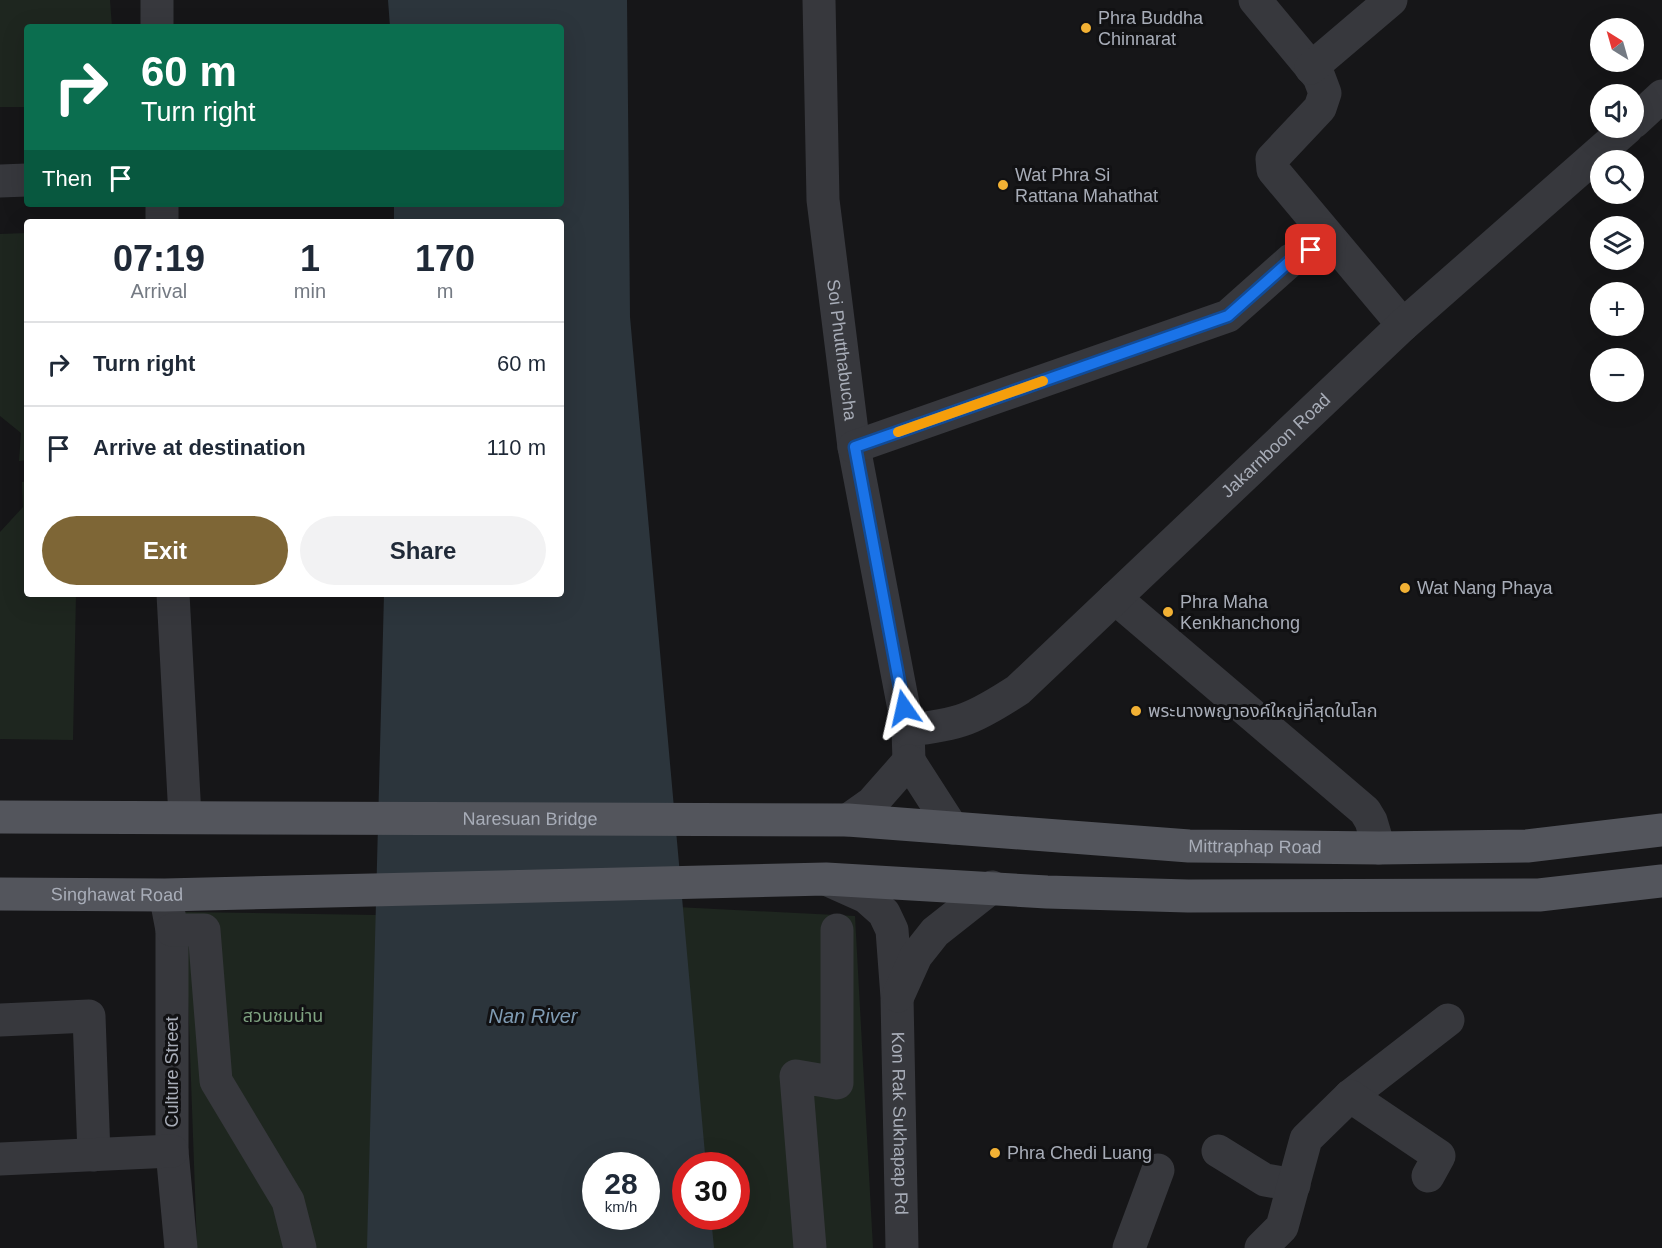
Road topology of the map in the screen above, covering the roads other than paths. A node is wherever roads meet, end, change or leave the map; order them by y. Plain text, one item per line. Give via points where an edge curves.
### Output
1 (157, 0) edge
2 (819, 0) edge
3 (1255, 0) edge
4 (1391, 0) edge
5 (158, 24) edge
6 (1311, 68) junction
7 (1662, 96) edge
8 (1644, 113) edge
9 (1616, 138) edge
10 (24, 180) edge
11 (0, 181) edge
12 (1331, 240) junction
13 (1403, 325) junction
14 (855, 447) junction
15 (173, 597) edge
16 (1114, 598) junction
17 (909, 745) junction
18 (0, 817) edge
19 (199, 817) junction
20 (848, 820) junction
21 (952, 828) junction
22 (1662, 830) edge
23 (1379, 848) junction
24 (1662, 881) edge
25 (848, 885) junction
26 (992, 887) junction
27 (0, 894) edge
28 (165, 896) junction
29 (172, 930) junction
30 (837, 930) dead end
31 (897, 998) junction
32 (0, 1020) edge
33 (1448, 1020) dead end
34 (1350, 1096) junction
35 (172, 1150) junction
36 (1218, 1152) dead end
37 (94, 1155) junction
38 (0, 1159) edge
39 (1158, 1170) dead end
40 (1428, 1176) dead end
41 (1294, 1185) junction
42 (181, 1248) edge
43 (300, 1248) edge
44 (810, 1248) edge
45 (902, 1248) edge
46 (1129, 1248) edge
47 (1261, 1248) edge

1 - 5 street
2 - 14 street, Soi Phutthabucha via 824,200
3 - 6 street
4 - 6 street
6 - 12 street via 1324,86 1324,101 1272,159 1271,166
7 - 8 street
9 - 13 street, Jakarnboon Road
10 - 11 street
12 - 13 street
12 - 14 street via 1291,260 1228,316
13 - 16 street, Jakarnboon Road
14 - 17 street, Soi Phutthabucha
15 - 19 street
16 - 17 street, Jakarnboon Road via 1018,690 982,713
16 - 23 street via 1365,811
17 - 20 street via 872,803
17 - 21 street
18 - 19 main road
19 - 20 main road, Naresuan Bridge
20 - 21 main road, Mittraphap Road
21 - 23 main road, Mittraphap Road via 1189,846
22 - 23 main road, Mittraphap Road via 1527,846
24 - 26 main road via 1528,895 1188,896
25 - 26 main road
25 - 28 main road, Singhawat Road
25 - 31 street, Kon Rak Sukhapap Rd via 884,913 892,930
26 - 31 street, Kon Rak Sukhapap Rd via 935,932 916,956
27 - 28 main road, Singhawat Road
28 - 29 street, Culture Street
29 - 35 street, Culture Street
29 - 43 street via 204,930 216,1081 288,1201
30 - 44 street via 837,1083 796,1076
31 - 45 street, Kon Rak Sukhapap Rd
32 - 37 street via 89,1016
33 - 34 street
34 - 40 street via 1439,1156
34 - 41 street via 1306,1139
35 - 37 street
35 - 42 street, Culture Street
36 - 41 street via 1265,1180
37 - 38 street
39 - 46 street
41 - 47 street via 1282,1227

